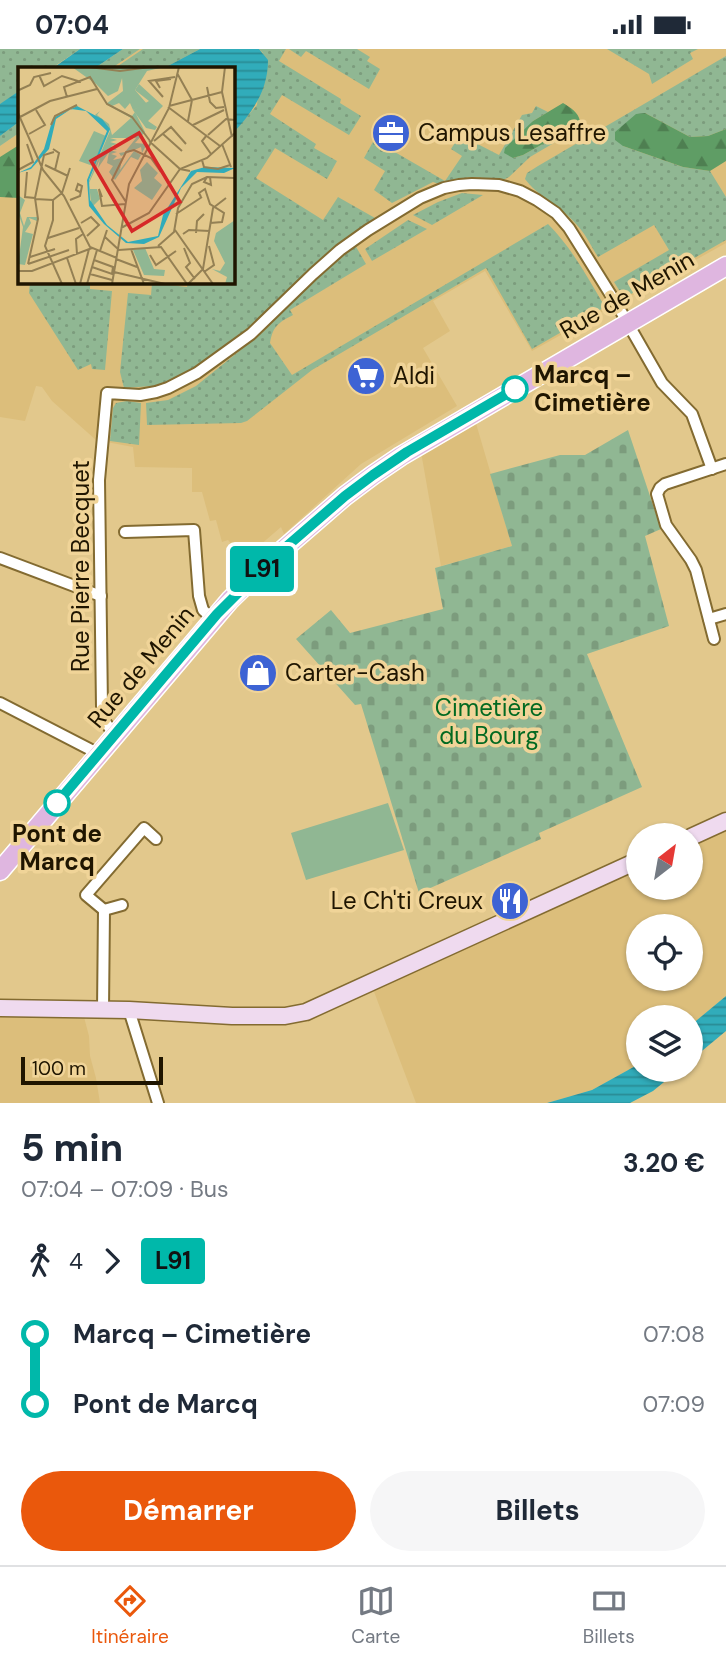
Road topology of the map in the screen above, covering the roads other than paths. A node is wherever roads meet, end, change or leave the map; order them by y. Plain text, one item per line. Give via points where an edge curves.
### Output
1 (726, 256) edge
2 (726, 266) edge
3 (625, 320) junction
4 (726, 464) edge
5 (712, 469) junction
6 (125, 532) dead end
7 (0, 558) edge
8 (101, 596) junction
9 (726, 614) edge
10 (210, 617) junction
11 (709, 619) junction
12 (714, 639) dead end
13 (0, 703) edge
14 (112, 732) junction
15 (95, 752) junction
16 (726, 821) edge
17 (704, 831) edge
18 (156, 839) dead end
19 (0, 859) edge
20 (626, 866) edge
21 (0, 871) edge
22 (122, 905) dead end
23 (104, 909) junction
24 (0, 1007) edge
25 (103, 1010) junction
26 (129, 1010) junction
27 (158, 1103) edge

1 - 3 main road, Rue de Menin
2 - 3 main road, Rue de Menin
3 - 5 street via 665,387 692,414
3 - 8 street, Rue Pierre Becquet via 578,240 556,213 537,199 486,184 444,188 420,198 326,262 251,334 197,373 148,394 107,393 99,480
3 - 10 main road, Rue de Menin via 373,475
4 - 5 street
5 - 11 street via 665,484 657,494 666,525 696,570
6 - 10 street via 194,530 198,596
7 - 8 street
8 - 14 street, Rue Pierre Becquet via 102,706
9 - 11 street
10 - 14 main road, Rue de Menin
11 - 12 street
13 - 15 street
14 - 15 main road, Rue de Menin
15 - 19 main road, Rue de Menin
15 - 21 main road, Rue de Menin
16 - 17 main road
18 - 23 street via 144,828 86,895
20 - 26 main road via 408,965 301,1007
22 - 23 street
23 - 25 street
24 - 25 main road
25 - 26 main road
26 - 27 street

